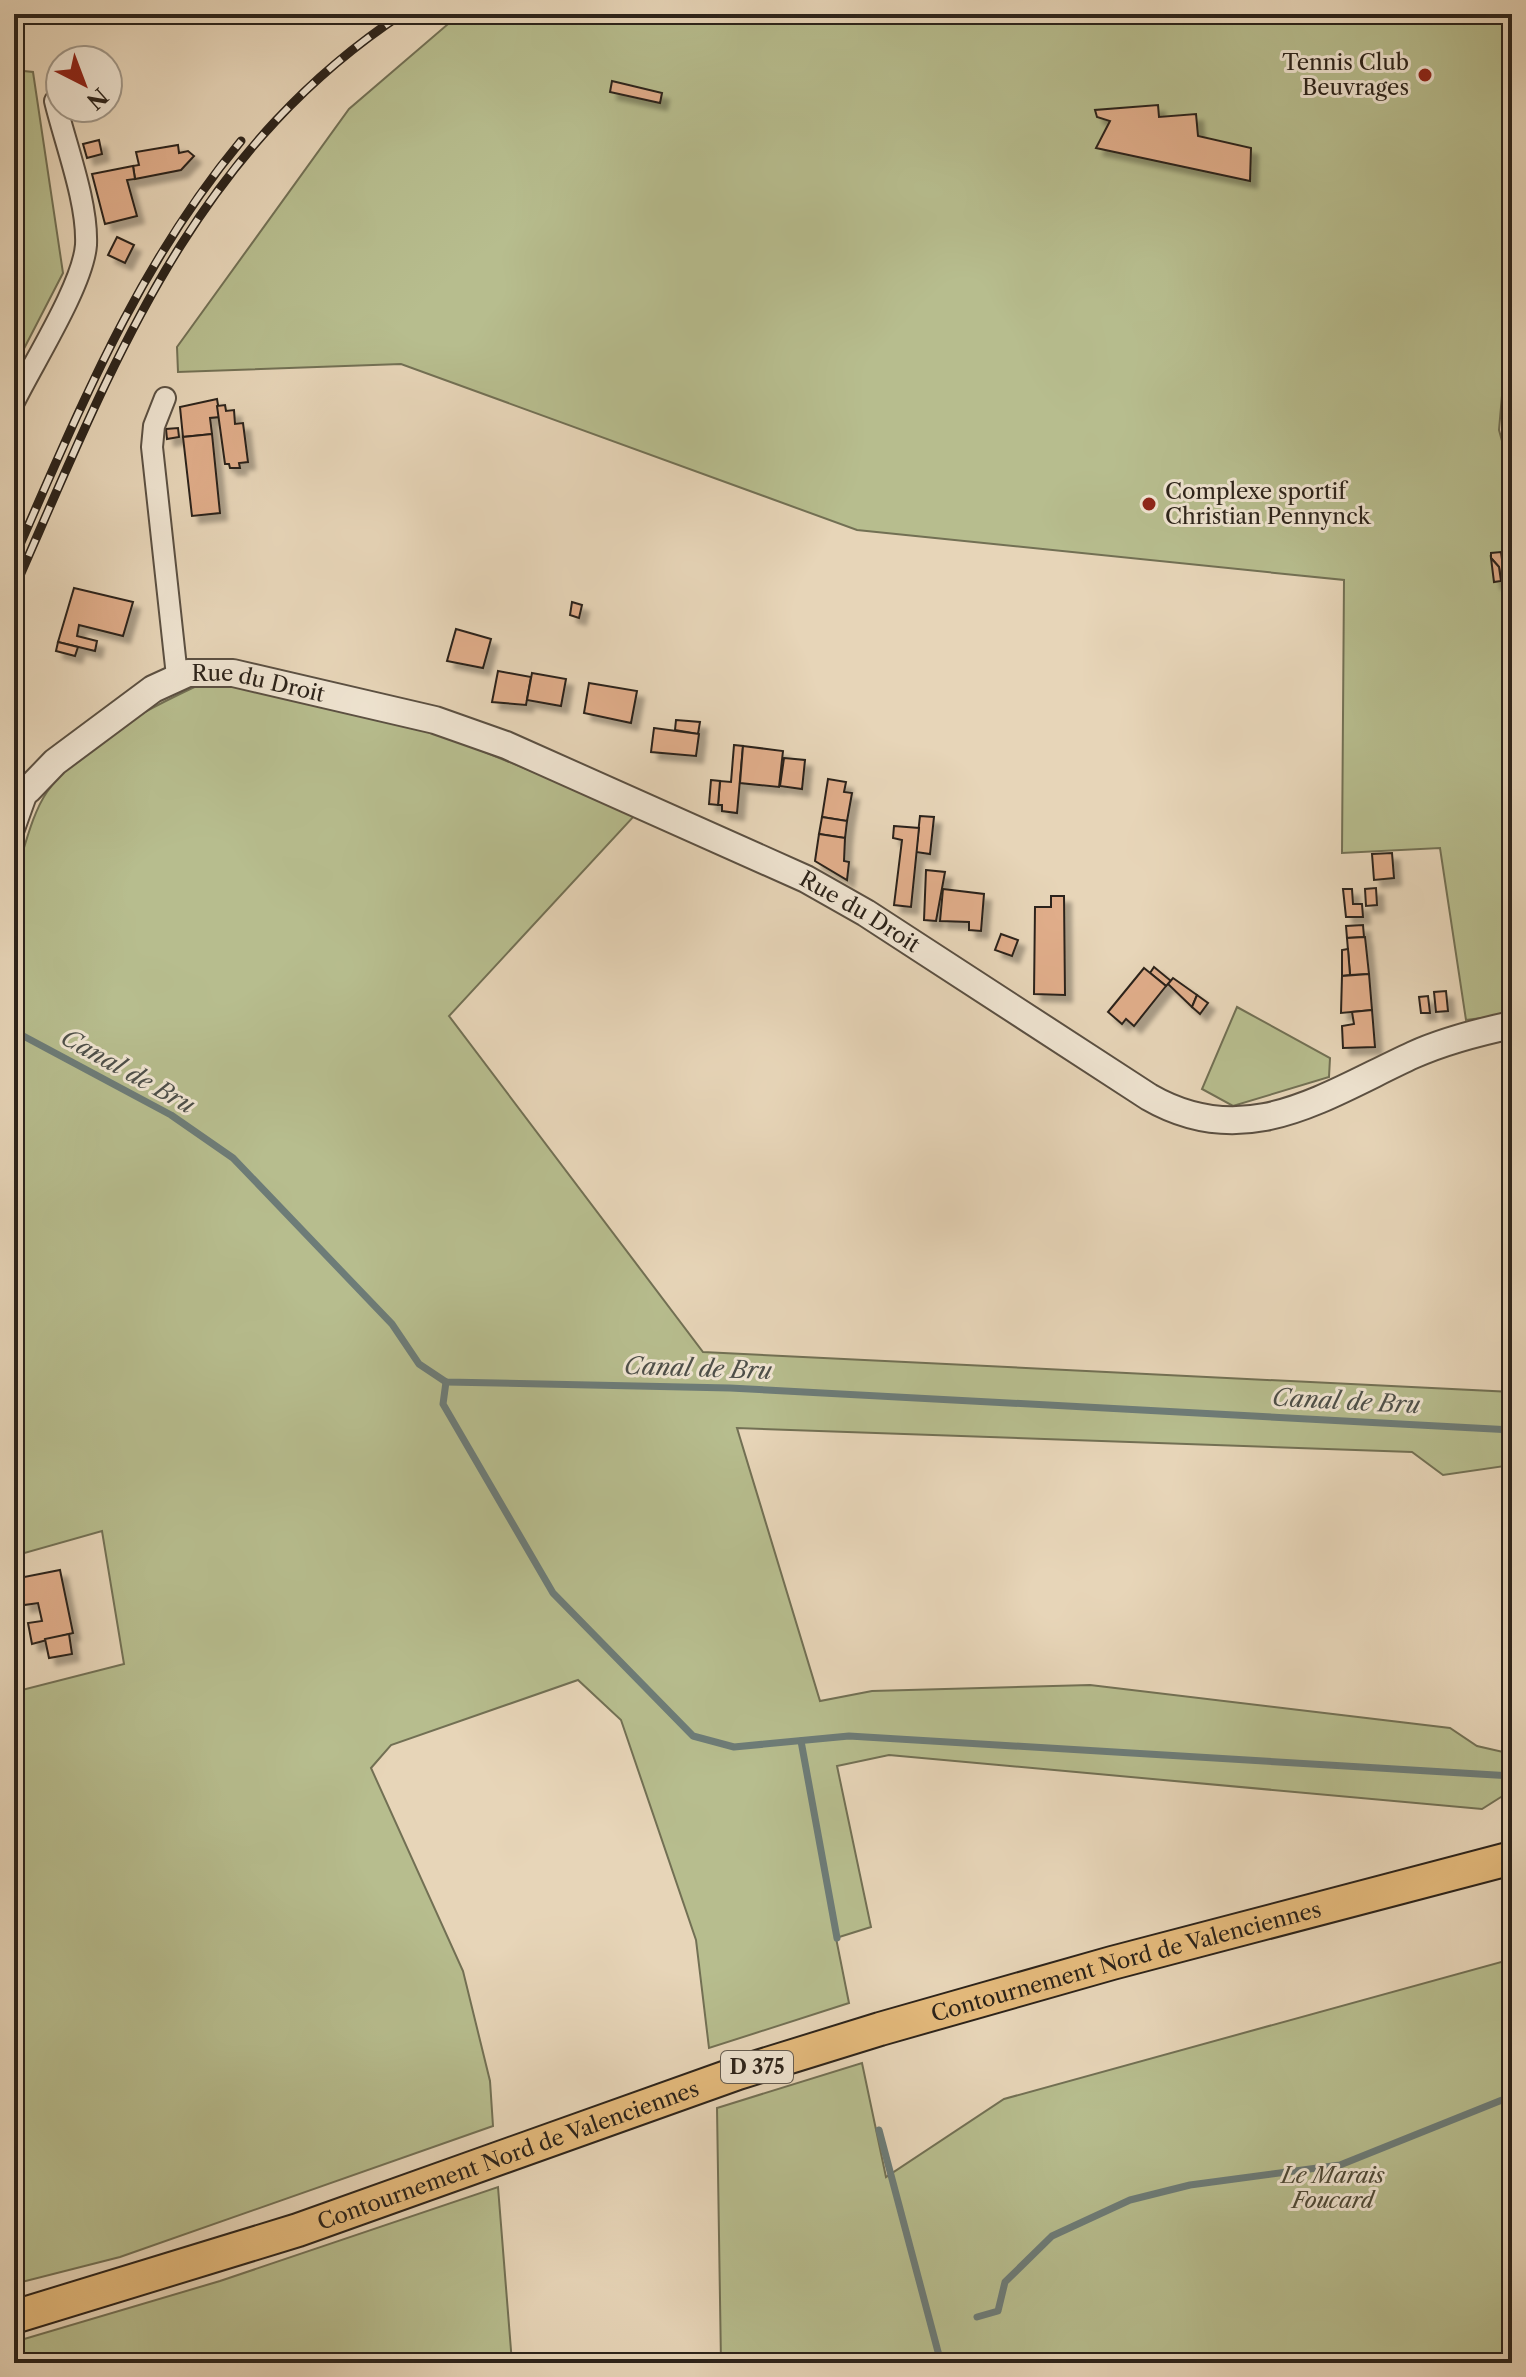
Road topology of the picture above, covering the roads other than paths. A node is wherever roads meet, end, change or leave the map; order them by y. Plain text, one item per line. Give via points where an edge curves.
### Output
1 (61, 124) edge
2 (165, 398) dead end
3 (14, 402) edge
4 (177, 676) junction
5 (21, 787) edge
6 (14, 829) edge
7 (1512, 1025) edge
8 (1512, 1858) edge
9 (14, 2317) edge

1 - 3 street via 83,214 86,250
2 - 4 street, Rue du Droit via 152,447
4 - 5 street, Rue du Droit
4 - 7 street, Rue du Droit via 233,673 405,712 506,745 838,897 1149,1097 1195,1117 1234,1122 1292,1111 1415,1054
5 - 6 street
8 - 9 main road, Contournement Nord de Valenciennes / D 375 via 880,2029 738,2073 298,2230

